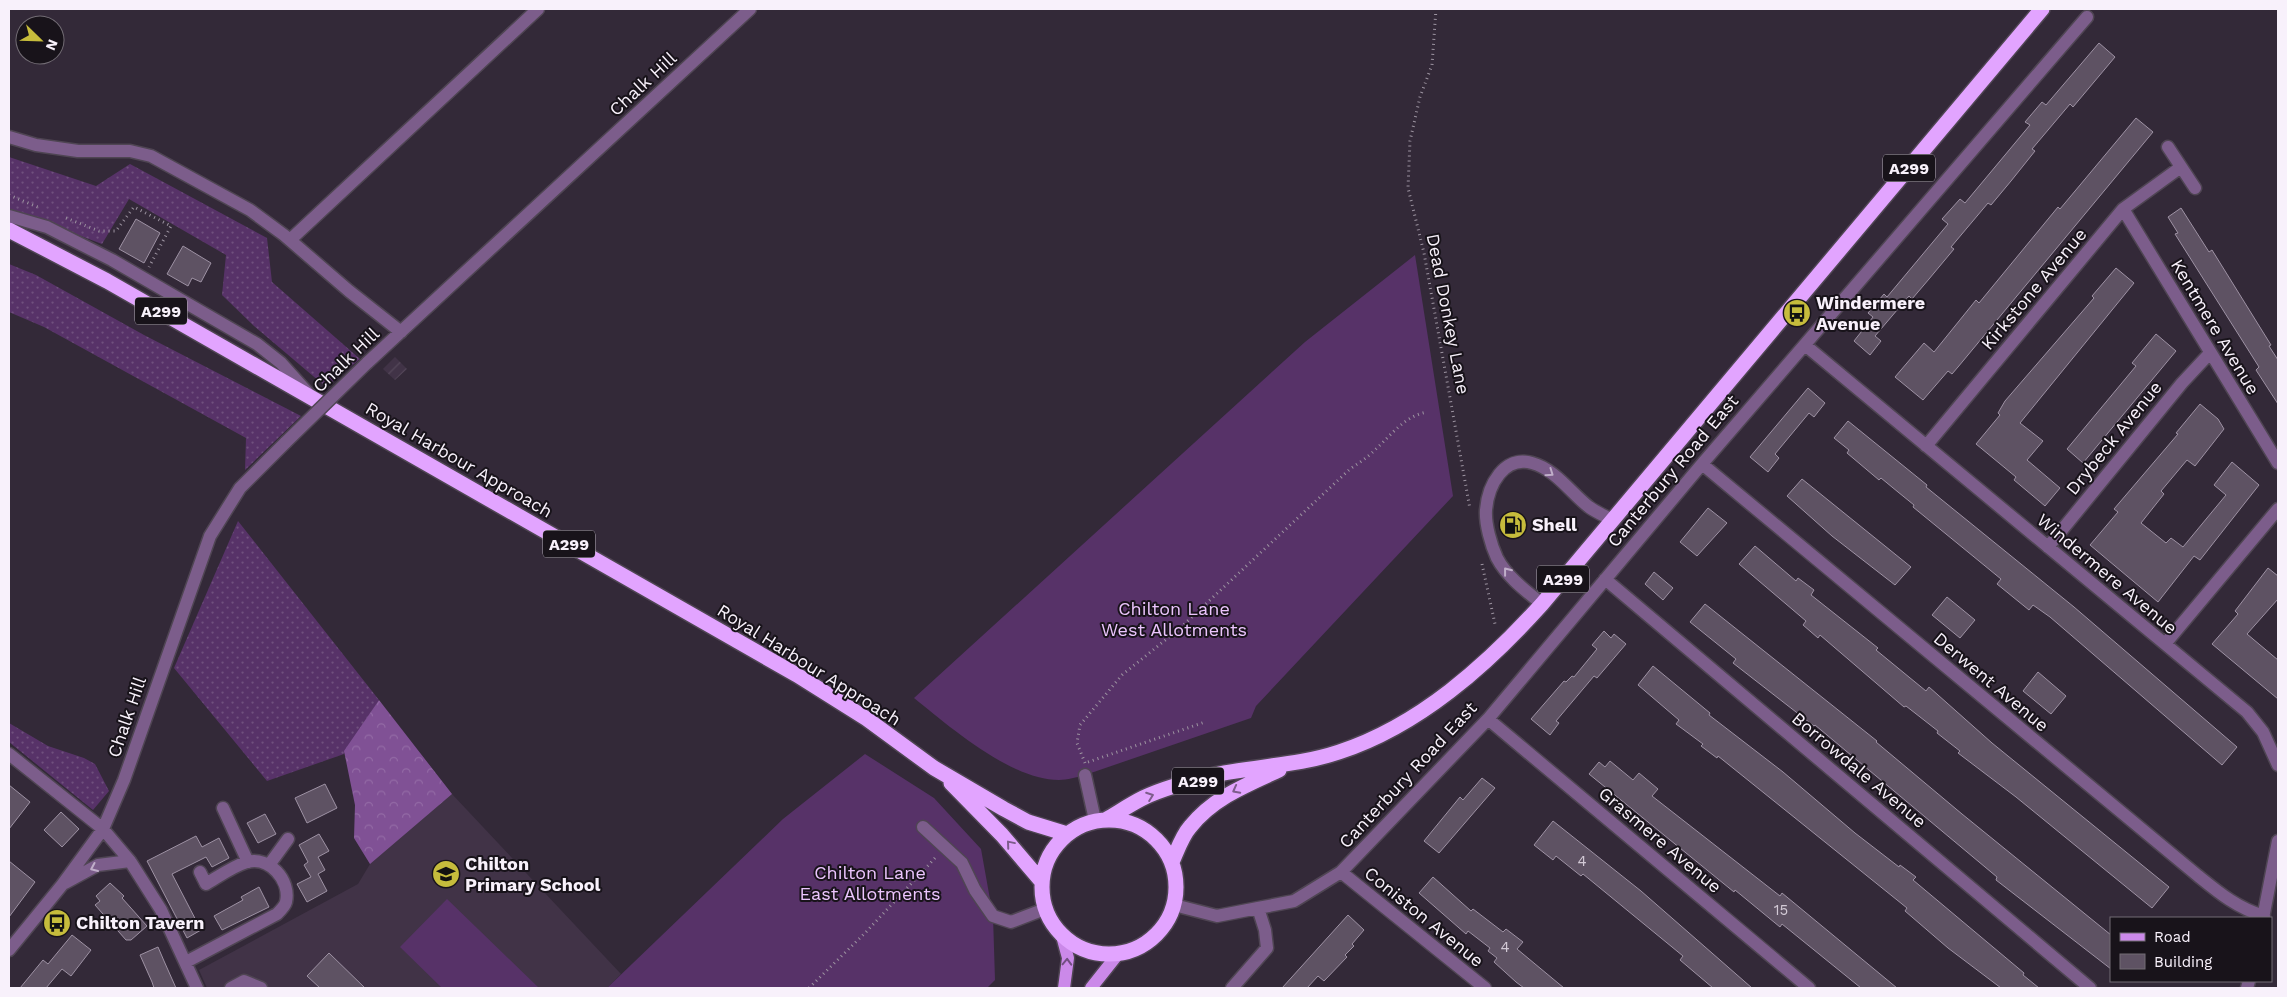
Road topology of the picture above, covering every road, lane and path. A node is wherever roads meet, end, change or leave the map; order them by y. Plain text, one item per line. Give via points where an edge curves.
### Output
1 (538, 9) edge
2 (750, 9) edge
3 (1436, 9) edge
4 (2042, 9) edge
5 (2086, 17) dead end
6 (9, 137) edge
7 (2168, 147) dead end
8 (2182, 168) junction
9 (2195, 188) dead end
10 (9, 195) edge
11 (2123, 209) junction
12 (45, 210) dead end
13 (9, 216) edge
14 (63, 217) dead end
15 (9, 230) edge
16 (290, 240) junction
17 (156, 273) dead end
18 (401, 332) junction
19 (1805, 345) junction
20 (2210, 353) junction
21 (310, 396) junction
22 (1427, 412) dead end
23 (1926, 446) junction
24 (2278, 463) edge
25 (1702, 464) junction
26 (2278, 509) edge
27 (1471, 514) dead end
28 (1612, 520) junction
29 (2048, 546) junction
30 (1481, 560) dead end
31 (1605, 579) junction
32 (1542, 604) junction
33 (1496, 624) dead end
34 (2165, 644) junction
35 (1488, 719) junction
36 (1205, 722) dead end
37 (9, 754) edge
38 (1296, 762) junction
39 (2278, 765) edge
40 (934, 768) junction
41 (1085, 769) junction
42 (223, 808) dead end
43 (1101, 820) junction
44 (923, 827) dead end
45 (103, 829) junction
46 (1067, 834) junction
47 (288, 839) dead end
48 (2278, 841) edge
49 (945, 847) junction
50 (130, 861) junction
51 (248, 862) junction
52 (1172, 862) junction
53 (269, 865) junction
54 (200, 872) dead end
55 (1341, 872) junction
56 (1042, 882) junction
57 (62, 885) junction
58 (1174, 905) junction
59 (1258, 908) junction
60 (1045, 910) junction
61 (2264, 917) edge
62 (1062, 936) junction
63 (9, 950) edge
64 (1118, 954) junction
65 (186, 962) junction
66 (197, 988) edge
67 (231, 988) edge
68 (260, 988) edge
69 (809, 988) edge
70 (1064, 988) edge
71 (1091, 988) edge
72 (1232, 988) edge
73 (1485, 988) edge
74 (1809, 988) edge
75 (2090, 988) edge

1 - 16 street
2 - 18 street, Chalk Hill
3 - 27 path, Dead Donkey Lane via 1432,65 1410,141 1408,188 1424,253
4 - 28 highway, Canterbury Road East / A299
5 - 19 street, Canterbury Road East
6 - 16 street via 78,151 130,151 152,156 250,210
7 - 8 street
8 - 9 street
8 - 11 street, Kirkstone Avenue
10 - 12 path
11 - 20 street, Kentmere Avenue
11 - 23 street, Kirkstone Avenue
13 - 21 street via 47,227 112,260 257,344 281,363
14 - 17 path via 99,231 116,231 134,207 172,226 148,269
15 - 21 highway, Royal Harbour Approach / A299 via 107,280
16 - 18 street
18 - 45 street, Chalk Hill, bridge via 240,488 210,536 124,780
19 - 23 street, Windermere Avenue
19 - 25 street, Canterbury Road East
20 - 24 street, Kentmere Avenue
20 - 29 street, Drybeck Avenue
21 - 40 highway, Royal Harbour Approach / A299 via 797,676 867,719
22 - 41 path via 1402,423 1179,629 1122,675 1080,726 1077,743
23 - 29 street, Windermere Avenue
25 - 31 street, Canterbury Road East
25 - 61 street, Derwent Avenue via 2230,902
26 - 34 street
28 - 32 highway, Canterbury Road East / A299
32 -> 28 street via 1521,588 1497,558 1486,510 1490,492 1501,470 1513,462 1532,463 1548,471 1590,508
29 - 34 street, Windermere Avenue
30 - 33 path
31 - 35 street, Canterbury Road East
31 - 75 street, Borrowdale Avenue
32 - 38 highway, Canterbury Road East / A299 via 1513,636 1454,689 1398,725 1339,752
34 - 39 street, Windermere Avenue via 2247,712 2263,732
35 - 55 street, Canterbury Road East
35 - 74 street, Grasmere Avenue
36 - 41 path via 1096,758
37 - 45 street
43 -> 38 highway, Canterbury Road East / A299 via 1144,797 1218,774
38 -> 52 highway, Canterbury Road East / A299 via 1214,803 1189,828
40 - 46 highway, Royal Harbour Approach / A299 via 1028,822
56 -> 40 highway, Royal Harbour Approach / A299 via 1002,835
41 - 43 street
42 - 51 street
43 - 46 highway via 1080,825
43 - 52 highway via 1123,820 1139,826 1158,841
44 - 49 street
45 - 50 street
45 - 57 street, Chalk Hill
46 - 56 highway via 1049,855
47 - 53 street
48 - 61 street
49 - 60 street via 962,863 993,916 1011,922
49 - 69 path
50 -> 57 street via 98,865
50 - 65 street via 161,910
51 - 53 street
51 - 54 street via 206,884
52 - 58 highway via 1177,883
53 - 65 street via 279,873 286,887 286,903 277,914
55 - 59 street, Canterbury Road East via 1294,901
55 - 73 street, Coniston Avenue
56 - 60 highway
57 - 63 street, Chalk Hill
58 - 59 street, Canterbury Road East via 1217,916
58 - 64 highway via 1154,938
59 - 72 street via 1267,948
60 - 62 highway
62 - 64 highway via 1098,954
70 -> 62 main road via 1068,958
64 - 71 main road
65 - 66 street
67 - 68 street via 244,981

